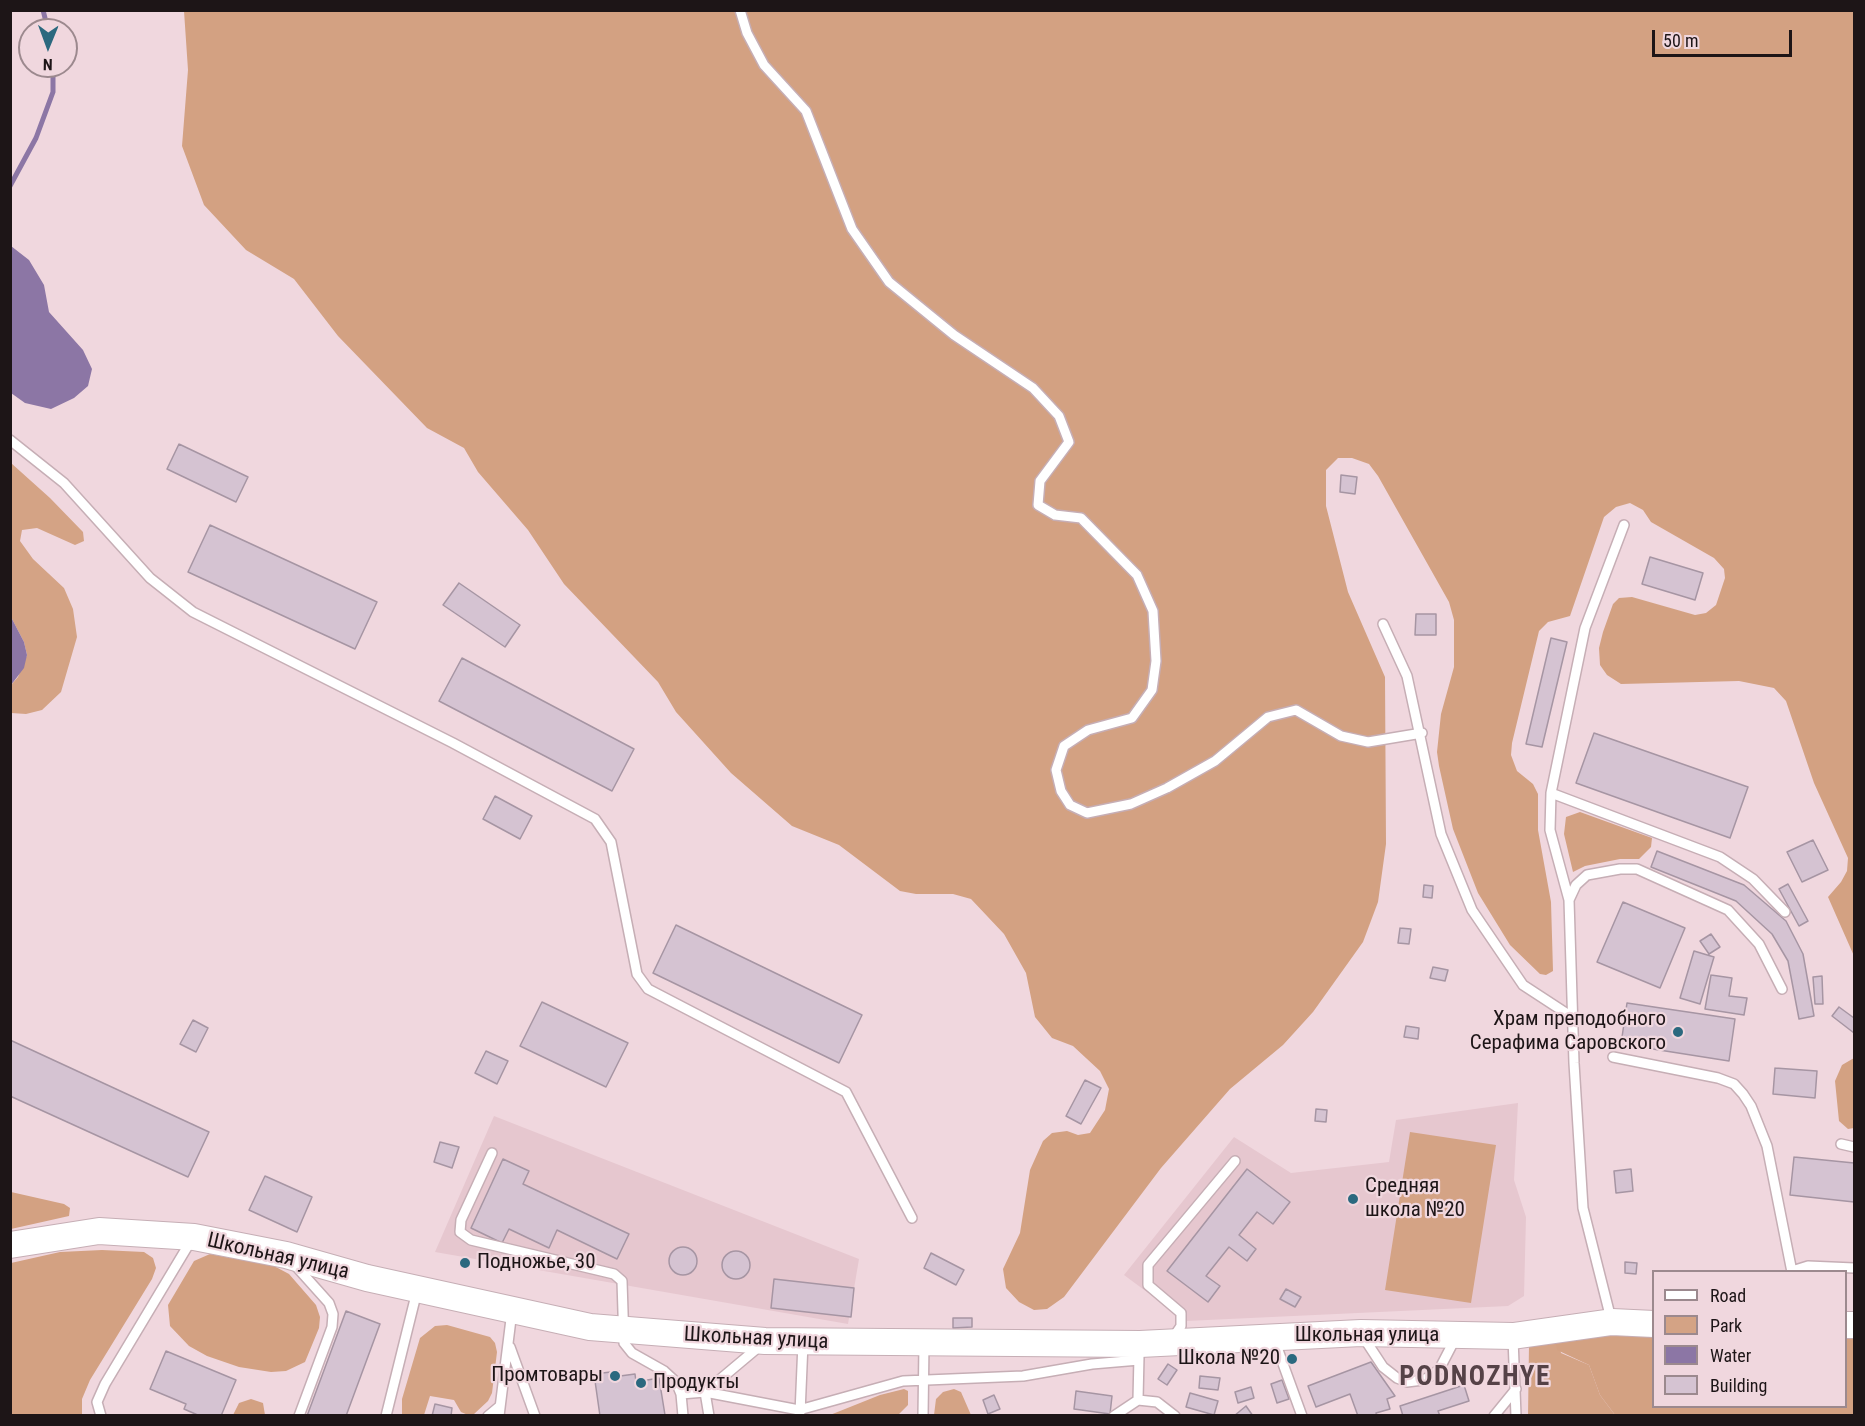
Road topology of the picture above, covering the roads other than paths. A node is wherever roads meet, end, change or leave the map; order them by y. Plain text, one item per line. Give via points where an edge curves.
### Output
1 (740, 10) edge
2 (10, 440) edge
3 (1624, 525) dead end
4 (1383, 624) dead end
5 (1422, 733) junction
6 (1551, 793) junction
7 (1569, 900) junction
8 (1785, 912) dead end
9 (1782, 989) dead end
10 (1572, 1017) junction
11 (1613, 1057) dead end
12 (1841, 1144) dead end
13 (1854, 1147) edge
14 (492, 1153) dead end
15 (1235, 1161) dead end
16 (912, 1218) dead end
17 (194, 1237) junction
18 (10, 1245) edge
19 (286, 1255) junction
20 (1854, 1268) edge
21 (1792, 1270) edge
22 (1795, 1270) edge
23 (418, 1288) junction
24 (512, 1309) junction
25 (1612, 1322) junction
26 (1652, 1324) edge
27 (622, 1330) junction
28 (1361, 1333) junction
29 (1457, 1336) junction
30 (1513, 1336) junction
31 (1274, 1337) junction
32 (765, 1341) junction
33 (1170, 1342) junction
34 (803, 1343) junction
35 (924, 1344) junction
36 (509, 1345) junction
37 (1140, 1352) junction
38 (924, 1381) junction
39 (1516, 1389) junction
40 (705, 1392) junction
41 (681, 1394) junction
42 (1138, 1400) junction
43 (500, 1411) edge
44 (923, 1412) edge
45 (800, 1413) edge
46 (100, 1416) edge
47 (299, 1416) edge
48 (386, 1416) edge
49 (488, 1416) edge
50 (535, 1416) edge
51 (683, 1416) edge
52 (709, 1416) edge
53 (914, 1416) edge
54 (1114, 1416) edge
55 (1174, 1416) edge
56 (1302, 1416) edge
57 (1494, 1416) edge
58 (1516, 1416) edge

1 - 5 lane via 764,65 806,111 852,229 889,282 954,335 1033,388 1059,416 1069,442 1040,481 1038,505 1055,515 1081,518 1137,574 1153,611 1156,662 1152,690 1132,718 1088,730 1064,746 1056,770 1061,791 1070,805 1087,813 1131,804 1215,761 1268,717 1296,710 1341,736 1368,742
2 - 16 lane via 64,483 150,578 193,612 595,819 611,842 637,974 648,989 846,1092
3 - 6 lane via 1585,628
4 - 5 lane via 1407,676
5 - 10 lane via 1441,834 1472,910 1523,985
6 - 7 lane via 1550,830
6 - 8 lane via 1720,856 1753,879
7 - 9 lane via 1576,885 1587,875 1637,869 1728,910 1759,944
7 - 10 lane
10 - 25 lane via 1583,1208
11 - 21 lane via 1718,1078 1734,1084 1743,1094 1767,1146
12 - 13 lane
14 - 27 lane via 460,1220 460,1232 471,1240 614,1274 622,1281
15 - 33 lane via 1148,1265 1148,1285 1181,1313 1181,1326
17 - 18 main road, Школьная улица via 99,1231
17 - 19 main road, Школьная улица
17 - 46 lane via 105,1384 97,1402
19 - 23 main road, Школьная улица
19 - 47 lane via 329,1303 333,1314 332,1327
20 - 22 lane via 1808,1266
23 - 24 main road, Школьная улица
23 - 48 lane
24 - 27 main road, Школьная улица via 590,1327
24 - 36 lane
25 - 26 main road, Школьная улица
25 - 30 main road, Школьная улица
27 - 32 main road, Школьная улица
27 - 41 lane via 624,1343 632,1353 664,1371 676,1382
28 - 29 main road, Школьная улица
28 - 29 lane via 1383,1367 1407,1382 1433,1376
28 - 31 main road, Школьная улица
29 - 30 main road, Школьная улица
30 - 39 lane
31 - 33 main road, Школьная улица
31 - 56 lane
32 - 34 main road, Школьная улица
32 - 40 lane
33 - 37 main road, Школьная улица
34 - 35 main road, Школьная улица
34 - 45 lane
35 - 37 main road, Школьная улица
35 - 38 lane
36 - 43 lane
36 - 50 lane
37 - 38 lane via 1023,1376
37 - 42 lane
38 - 44 lane
38 - 45 lane via 895,1383
39 - 57 lane
39 - 58 lane
40 - 41 lane
40 - 45 lane
40 - 52 lane
41 - 51 lane
42 - 54 lane
42 - 55 lane via 1157,1402
43 - 49 lane
44 - 53 lane

